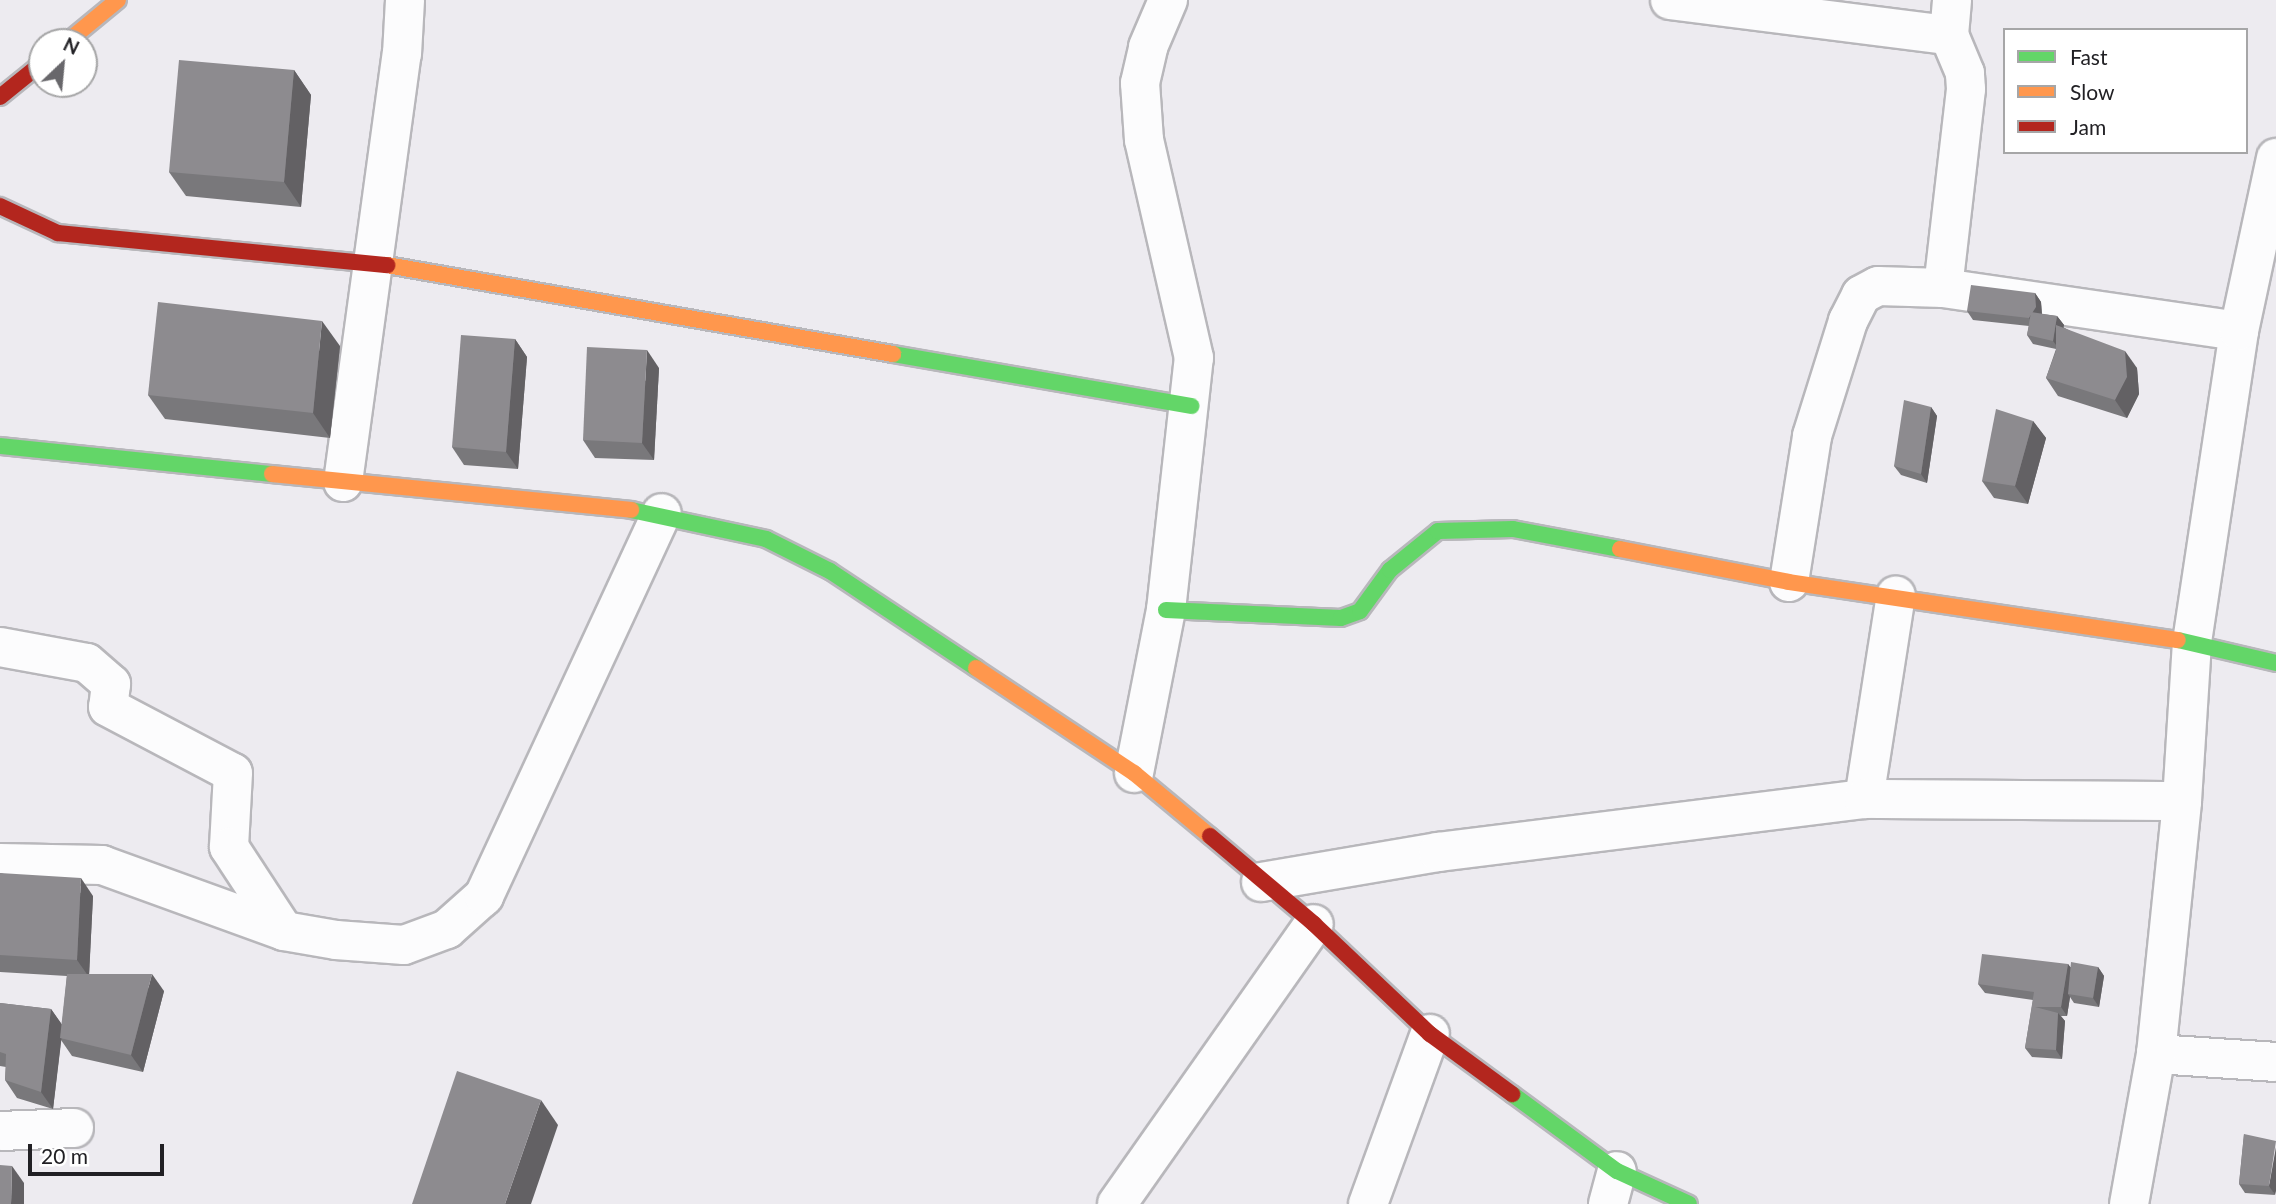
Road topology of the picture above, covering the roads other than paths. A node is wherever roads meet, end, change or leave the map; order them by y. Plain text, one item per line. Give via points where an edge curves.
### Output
1 (405, 0) edge
2 (1168, 0) edge
3 (1670, 0) edge
4 (102, 4) edge
5 (1950, 17) edge
6 (80, 28) edge
7 (28, 74) edge
8 (0, 97) edge
9 (2276, 158) edge
10 (0, 205) edge
11 (2271, 216) edge
12 (373, 263) junction
13 (1944, 288) junction
14 (2239, 331) junction
15 (1191, 406) junction
16 (0, 446) edge
17 (343, 482) junction
18 (662, 513) junction
19 (1789, 582) junction
20 (1896, 595) junction
21 (1166, 610) junction
22 (2192, 642) junction
23 (0, 647) edge
24 (2276, 663) edge
25 (1135, 772) junction
26 (1864, 799) junction
27 (2182, 801) junction
28 (0, 863) edge
29 (1261, 882) junction
30 (1314, 924) junction
31 (284, 931) junction
32 (1430, 1034) junction
33 (2156, 1054) junction
34 (2276, 1062) edge
35 (74, 1128) dead end
36 (0, 1131) edge
37 (1613, 1187) edge
38 (1117, 1204) edge
39 (1368, 1204) edge
40 (1689, 1204) edge
41 (2129, 1204) edge

1 - 12 street
2 - 15 street via 1148,47 1140,83 1144,140 1194,358
3 - 5 street
4 - 6 street
5 - 13 street via 1966,89
7 - 8 street
9 - 11 street
10 - 12 street via 58,233
11 - 14 street
12 - 15 street
12 - 17 street
13 - 14 street
13 - 19 street via 1878,286 1861,295 1848,321 1812,436
14 - 22 street
15 - 21 street
16 - 17 street
17 - 18 street
18 - 25 street via 766,539 830,571
18 - 31 street via 484,897 447,929 404,945
19 - 20 street
19 - 21 street via 1513,529 1438,531 1391,570 1360,611 1341,618
20 - 22 street
20 - 26 street
21 - 25 street
22 - 24 street
22 - 27 street
23 - 31 street via 87,663 111,684 108,707 233,773 229,847
25 - 29 street
26 - 27 street
26 - 29 street via 1438,852
27 - 33 street
28 - 31 street via 102,865
29 - 30 street
30 - 32 street
30 - 38 street
32 - 37 street
32 - 39 street
33 - 34 street
33 - 41 street
35 - 36 street
37 - 40 street

